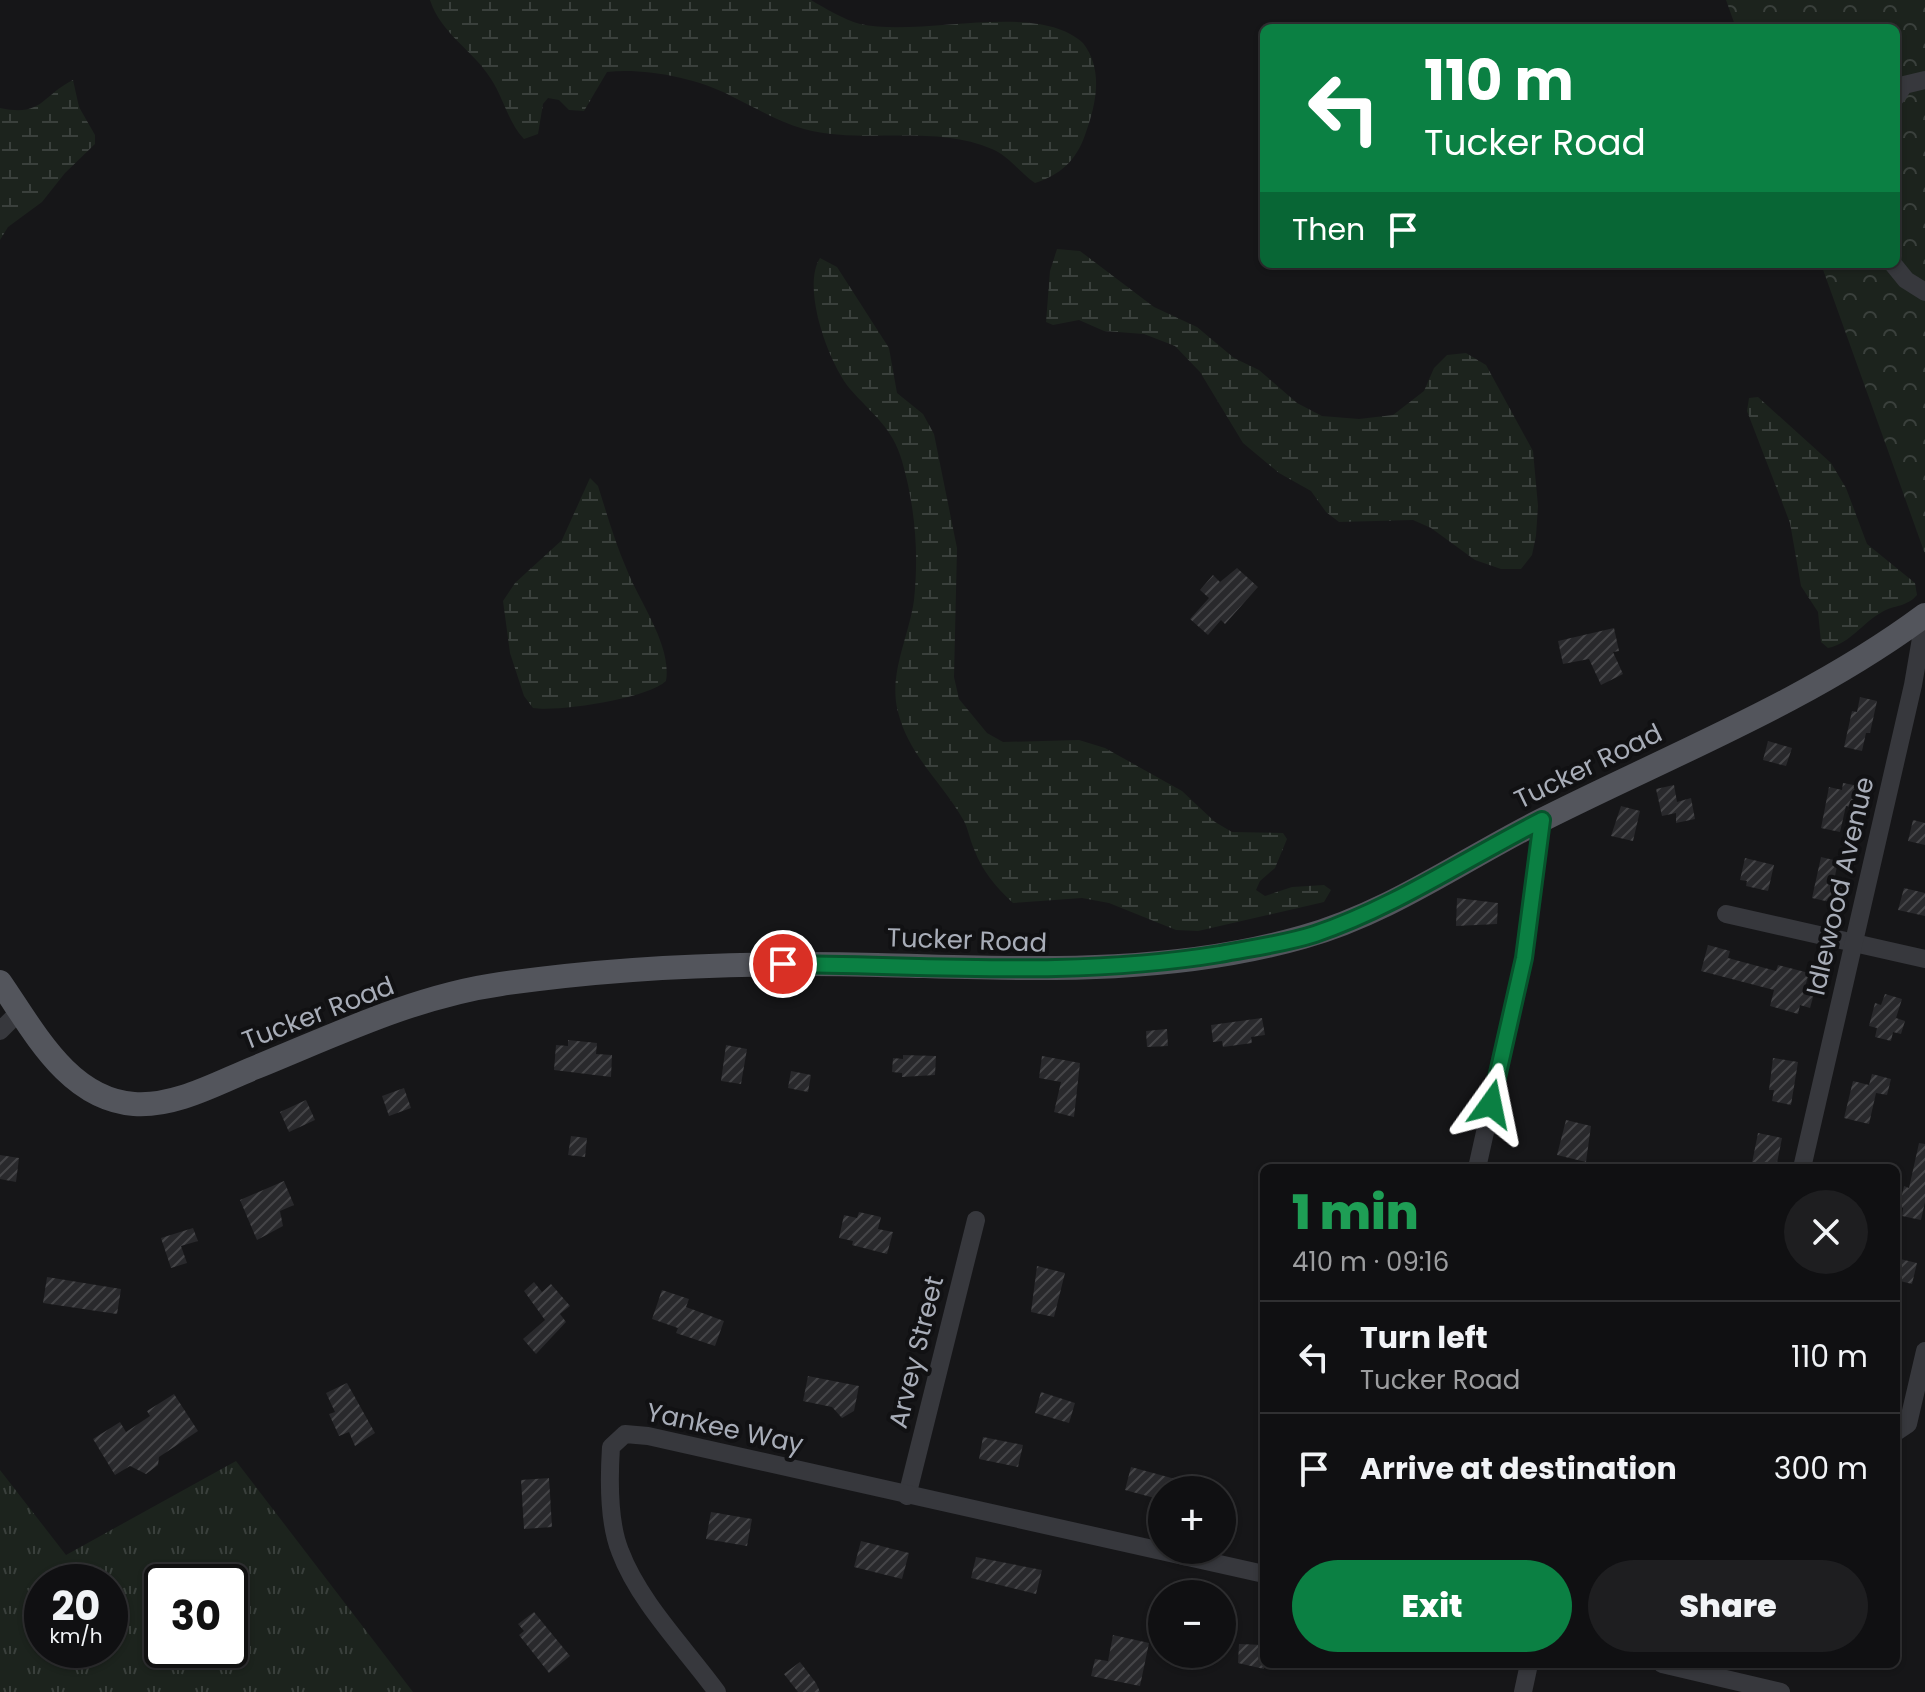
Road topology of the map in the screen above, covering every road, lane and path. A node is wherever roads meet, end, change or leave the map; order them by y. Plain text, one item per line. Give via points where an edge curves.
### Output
1 (1925, 80) edge
2 (1900, 91) edge
3 (1896, 268) edge
4 (1925, 292) edge
5 (1925, 615) edge
6 (1542, 820) junction
7 (1726, 914) dead end
8 (1855, 942) junction
9 (1925, 959) edge
10 (0, 982) edge
11 (20, 1011) junction
12 (0, 1031) edge
13 (1478, 1164) edge
14 (1803, 1164) edge
15 (976, 1220) dead end
16 (1925, 1351) edge
17 (1900, 1430) edge
18 (907, 1496) junction
19 (1260, 1573) edge
20 (1528, 1668) edge
21 (1679, 1668) edge
22 (717, 1692) edge
23 (1523, 1692) edge
24 (1781, 1692) edge

1 - 2 street
3 - 4 street
5 - 6 main road, Tucker Road via 1881,648 1813,686
5 - 8 street, Idlewood Avenue
6 - 11 main road, Tucker Road via 1362,915 1265,946 1068,970 783,964 525,980 426,1002 199,1090 148,1104 118,1101 78,1082
6 - 13 street via 1524,958
7 - 8 street
8 - 9 street
8 - 14 street, Idlewood Avenue
10 - 11 main road, Tucker Road
11 - 12 street
15 - 18 street, Arvey Street
16 - 17 street via 1910,1417
18 - 19 street, Yankee Way
18 - 22 street, Yankee Way via 648,1436 625,1434 613,1442 613,1521 621,1554
20 - 23 street
21 - 24 street

